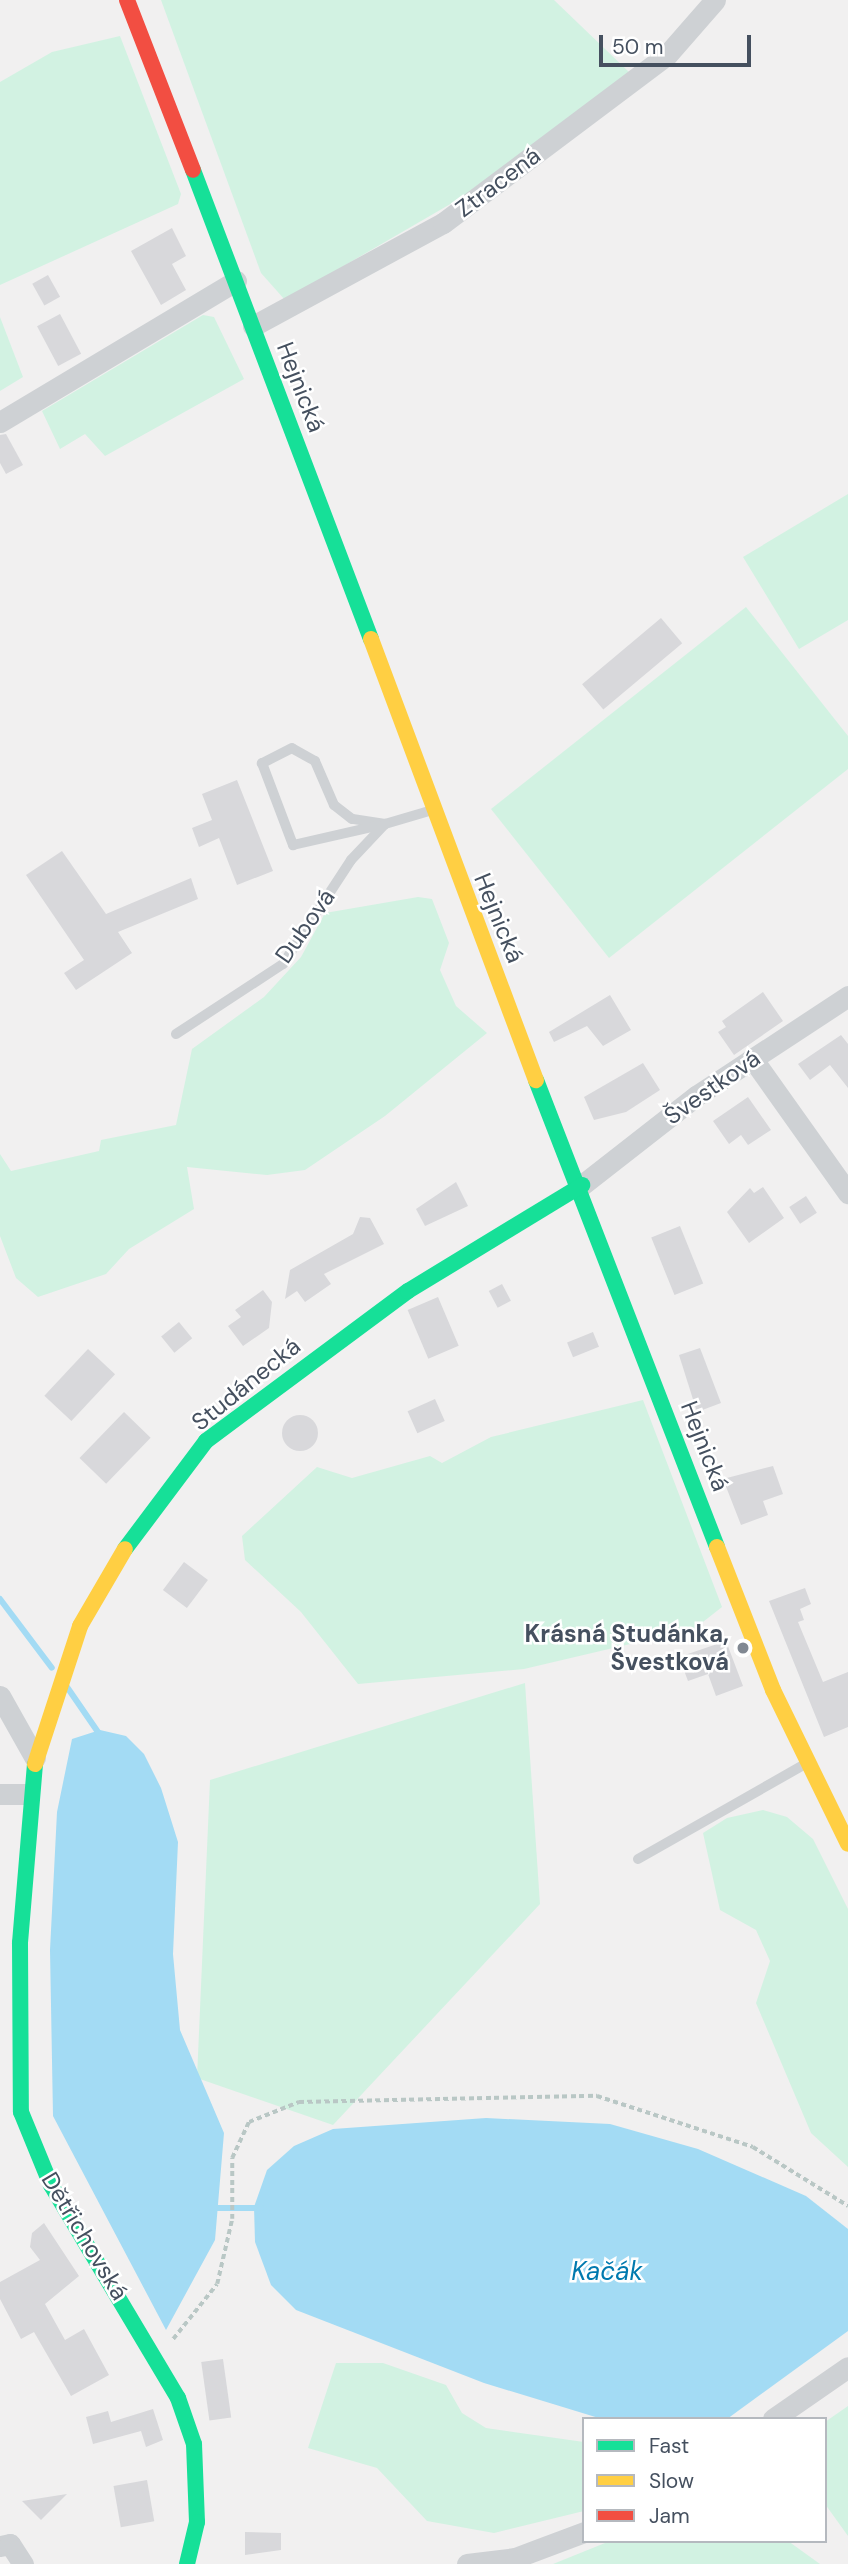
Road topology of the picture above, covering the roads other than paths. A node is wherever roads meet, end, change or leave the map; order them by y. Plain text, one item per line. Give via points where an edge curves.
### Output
1 (127, 0) edge
2 (715, 0) edge
3 (236, 282) junction
4 (253, 326) junction
5 (0, 422) edge
6 (431, 811) junction
7 (384, 824) junction
8 (848, 996) edge
9 (176, 1034) dead end
10 (752, 1058) junction
11 (582, 1185) junction
12 (848, 1193) edge
13 (0, 1696) edge
14 (35, 1758) junction
15 (808, 1763) junction
16 (0, 1794) edge
17 (28, 1794) junction
18 (848, 1844) edge
19 (638, 1859) dead end
20 (0, 2102) edge
21 (22, 2112) junction
22 (848, 2367) edge
23 (776, 2417) edge
24 (582, 2533) edge
25 (3, 2540) edge
26 (23, 2564) edge
27 (187, 2564) edge
28 (467, 2564) edge

1 - 3 main road, Hejnická
2 - 4 street, Ztracená via 667,55 443,223
3 - 4 main road, Hejnická
3 - 5 street
4 - 6 main road, Hejnická
6 - 7 lane
6 - 11 main road, Hejnická
7 - 7 lane via 352,819 334,805 315,761 292,748 262,763 293,845
7 - 9 lane, Dubová via 351,860 283,964
8 - 10 street, Švestková
10 - 11 street, Švestková
10 - 12 street
11 - 14 main road, Studánecká via 510,1234 408,1291 206,1441 133,1535 80,1626
11 - 15 main road, Hejnická via 773,1690
13 - 14 street
14 - 17 main road, Dětřichovská
15 - 18 main road, Hejnická
15 - 19 lane
16 - 17 street
17 - 21 main road, Dětřichovská via 20,1943
20 - 21 street
21 - 27 main road, Dětřichovská via 51,2185 155,2354 194,2444 197,2522
22 - 23 street
24 - 28 street via 515,2558
25 - 26 street

